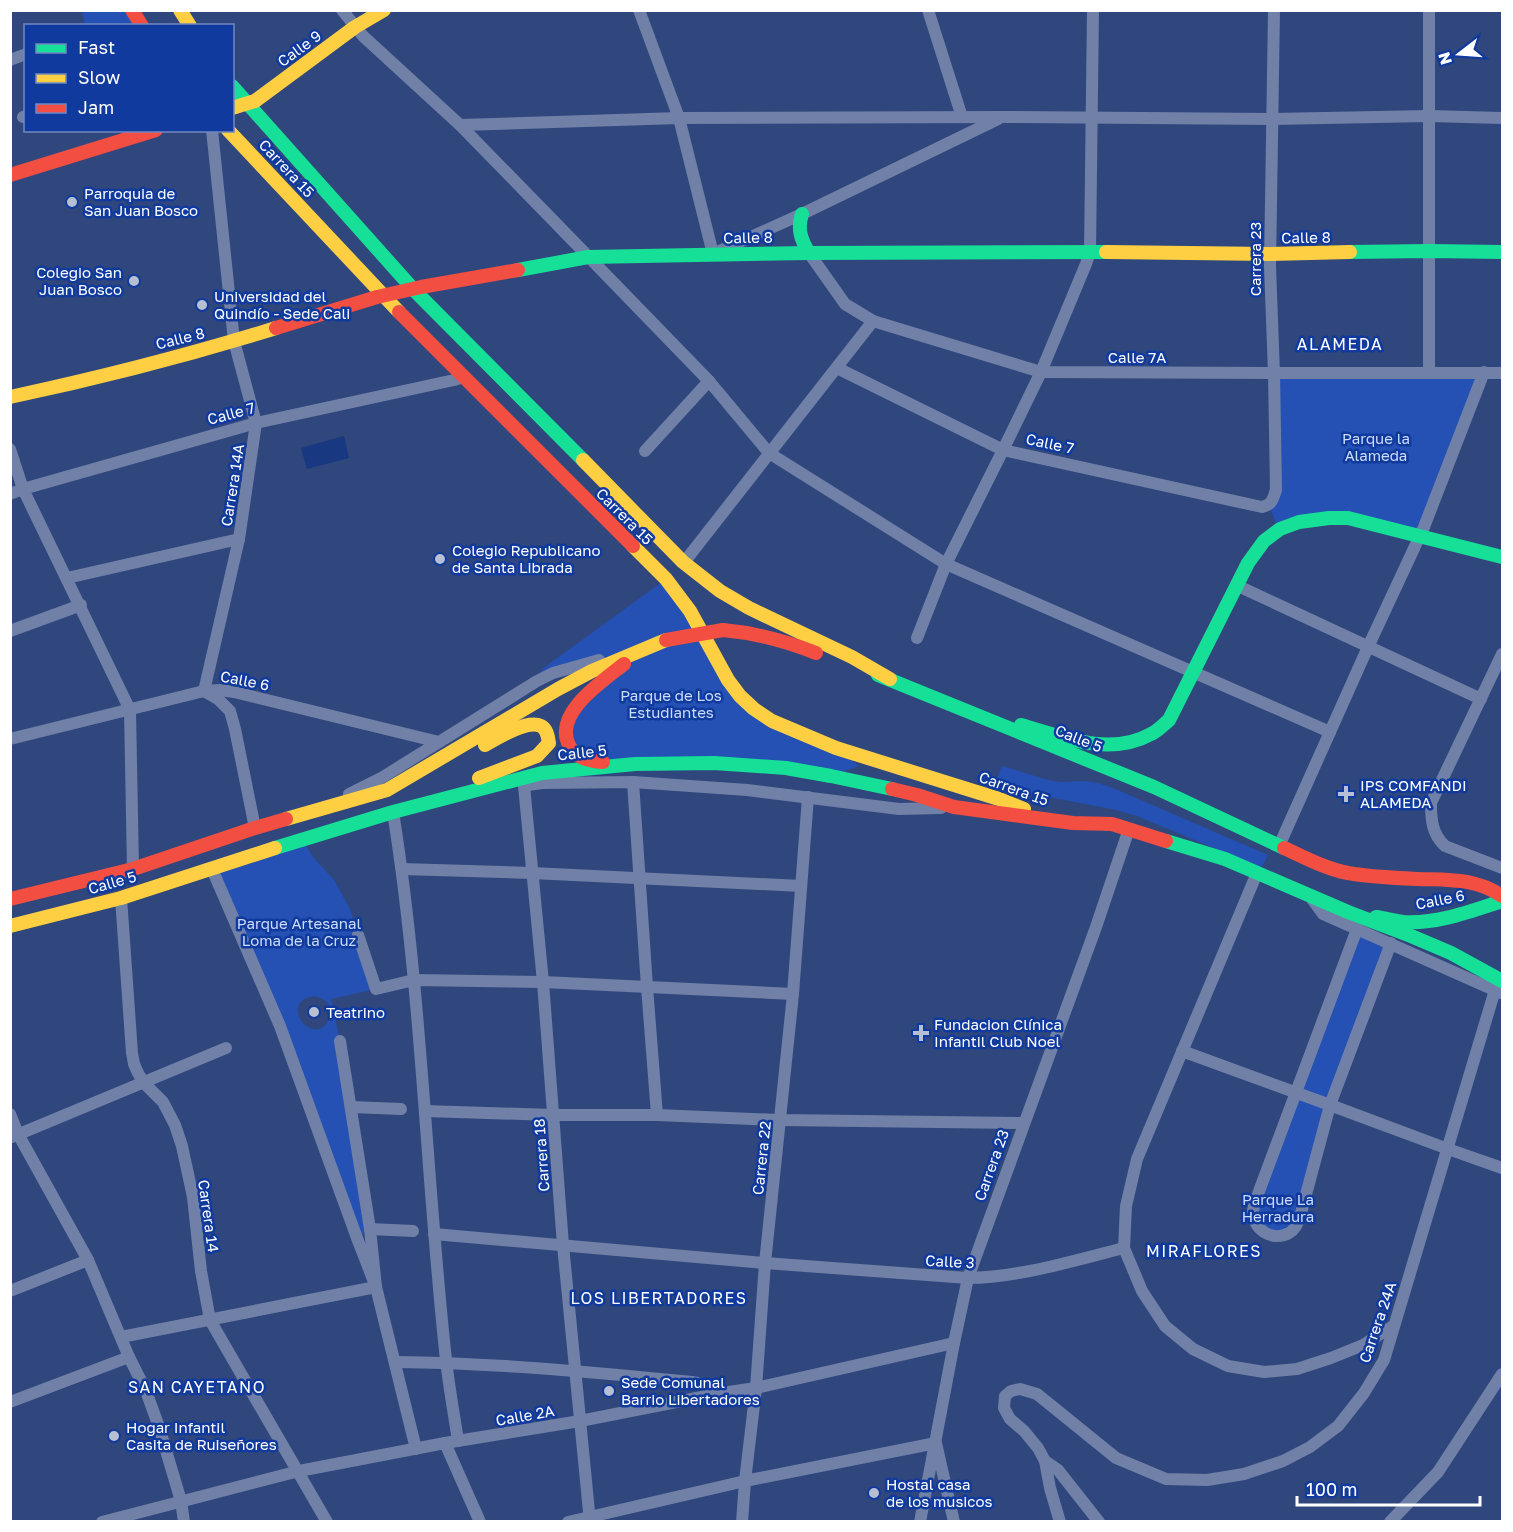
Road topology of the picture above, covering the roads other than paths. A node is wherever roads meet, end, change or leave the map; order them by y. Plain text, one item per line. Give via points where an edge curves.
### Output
1 (132, 10) edge
2 (180, 10) edge
3 (342, 10) edge
4 (384, 10) edge
5 (639, 10) edge
6 (928, 10) edge
7 (1093, 10) edge
8 (1274, 10) edge
9 (1429, 10) edge
10 (141, 24) edge
11 (189, 24) edge
12 (355, 27) junction
13 (234, 88) edge
14 (248, 104) junction
15 (234, 108) edge
16 (1429, 116) junction
17 (962, 117) junction
18 (1002, 117) junction
19 (679, 118) junction
20 (1090, 118) junction
21 (1503, 118) edge
22 (1272, 119) junction
23 (460, 125) junction
24 (144, 132) edge
25 (212, 132) edge
26 (230, 132) edge
27 (120, 136) edge
28 (10, 175) edge
29 (802, 214) junction
30 (1429, 251) junction
31 (1090, 252) junction
32 (1503, 252) edge
33 (809, 253) junction
34 (712, 254) junction
35 (1270, 254) junction
36 (588, 257) junction
37 (413, 289) junction
38 (383, 296) junction
39 (873, 321) junction
40 (234, 341) junction
41 (837, 368) junction
42 (1041, 372) junction
43 (1429, 372) junction
44 (1484, 372) junction
45 (1503, 373) edge
46 (1274, 374) junction
47 (463, 376) junction
48 (709, 381) junction
49 (10, 397) edge
50 (256, 423) junction
51 (10, 449) edge
52 (1003, 450) junction
53 (645, 451) dead end
54 (769, 453) junction
55 (23, 489) junction
56 (10, 494) edge
57 (1269, 505) joint
58 (1420, 537) junction
59 (239, 539) junction
60 (1503, 557) edge
61 (683, 562) junction
62 (946, 564) junction
63 (67, 578) junction
64 (1236, 585) junction
65 (81, 605) junction
66 (10, 631) edge
67 (917, 638) dead end
68 (1368, 647) junction
69 (640, 651) junction
70 (1503, 654) edge
71 (1193, 672) junction
72 (890, 679) junction
73 (204, 691) junction
74 (1481, 699) junction
75 (130, 710) junction
76 (968, 710) junction
77 (1330, 732) junction
78 (10, 739) edge
79 (439, 742) junction
80 (635, 764) junction
81 (633, 782) junction
82 (524, 786) junction
83 (387, 790) junction
84 (808, 796) junction
85 (954, 807) junction
86 (321, 809) junction
87 (393, 812) junction
88 (1055, 821) junction
89 (255, 828) junction
90 (1129, 829) junction
91 (1279, 846) junction
92 (1503, 868) edge
93 (133, 869) junction
94 (212, 869) junction
95 (402, 869) junction
96 (532, 873) junction
97 (1257, 873) junction
98 (639, 879) junction
99 (801, 886) junction
100 (1309, 896) junction
101 (1503, 896) edge
102 (121, 898) junction
103 (10, 899) edge
104 (1503, 901) edge
105 (1379, 921) junction
106 (10, 926) edge
107 (1357, 929) junction
108 (358, 935) dead end
109 (1391, 943) junction
110 (414, 981) junction
111 (543, 982) junction
112 (647, 987) junction
113 (1500, 988) edge
114 (793, 994) junction
115 (340, 1041) dead end
116 (226, 1048) dead end
117 (1182, 1052) junction
118 (144, 1083) junction
119 (1297, 1093) junction
120 (1330, 1105) junction
121 (351, 1107) junction
122 (401, 1109) dead end
123 (425, 1111) junction
124 (10, 1114) edge
125 (553, 1114) junction
126 (657, 1115) junction
127 (779, 1120) junction
128 (1024, 1123) junction
129 (14, 1136) edge
130 (1448, 1149) junction
131 (1503, 1168) edge
132 (370, 1229) junction
133 (413, 1231) dead end
134 (434, 1234) junction
135 (563, 1245) junction
136 (1124, 1248) junction
137 (88, 1260) junction
138 (765, 1263) junction
139 (968, 1278) junction
140 (376, 1287) junction
141 (10, 1292) edge
142 (210, 1320) junction
143 (1393, 1326) junction
144 (121, 1337) junction
145 (954, 1343) junction
146 (129, 1357) junction
147 (395, 1362) junction
148 (447, 1362) junction
149 (574, 1371) junction
150 (1503, 1374) edge
151 (756, 1388) junction
152 (722, 1393) junction
153 (10, 1402) edge
154 (580, 1421) junction
155 (458, 1442) junction
156 (445, 1443) junction
157 (936, 1443) junction
158 (416, 1449) junction
159 (1045, 1461) junction
160 (299, 1472) junction
161 (745, 1481) junction
162 (181, 1501) junction
163 (590, 1519) edge
164 (102, 1521) edge
165 (184, 1521) edge
166 (327, 1521) edge
167 (480, 1521) edge
168 (568, 1521) edge
169 (742, 1521) edge
170 (920, 1521) edge
171 (954, 1521) edge
172 (1060, 1521) edge
173 (1099, 1521) edge
174 (1390, 1521) edge

1 - 10 main road
2 - 11 main road
3 - 12 street
4 - 12 main road, Calle 9
5 - 19 street
6 - 17 street
7 - 20 street
8 - 22 street, Carrera 23
9 - 16 street
12 - 14 main road, Calle 9
12 - 23 street
13 - 14 main road, Carrera 15
14 - 15 main road, Calle 9
14 - 37 main road, Carrera 15
16 - 21 street
16 - 22 street
16 - 30 street
17 - 18 street
17 - 19 street
18 - 20 street
18 - 29 street
19 - 23 street
19 - 34 street
20 - 22 street
20 - 31 street
22 - 35 street, Carrera 23
23 - 36 street
24 - 27 main road
25 - 40 street, Carrera 14A
26 - 38 main road, Carrera 15
27 - 28 main road
29 - 33 main road via 799,235
29 - 34 street
30 - 32 main road, Calle 8
30 - 35 main road, Calle 8
30 - 43 street
31 - 33 main road, Calle 8
31 - 35 main road, Calle 8
31 - 42 street
33 - 34 main road, Calle 8
33 - 39 street, Calle 7A via 845,304
34 - 36 main road, Calle 8
35 - 46 street, Carrera 23
36 - 37 main road, Calle 8
36 - 48 street
37 - 38 main road, Calle 8
37 - 61 main road, Carrera 15
38 - 40 main road, Calle 8
38 - 47 main road, Carrera 15
39 - 41 street
39 - 42 street, Calle 7A
40 - 49 main road, Calle 8
40 - 50 street, Carrera 14A
41 - 52 street, Calle 7
41 - 54 street
42 - 46 street, Calle 7A
42 - 52 street
43 - 44 street, Calle 7A
43 - 46 street, Calle 7A
44 - 45 street, Calle 7A
44 - 58 street
46 - 57 street, Carrera 23 via 1276,490
47 - 50 street, Calle 7
47 - 88 main road, Carrera 15 via 666,579 690,611 728,680 754,709 772,721 836,748 999,799
48 - 53 street
48 - 54 street
50 - 55 street, Calle 7
50 - 59 street, Carrera 14A
51 - 55 street
52 - 57 street, Calle 7 via 1262,507
52 - 62 street
54 - 61 street
54 - 62 street
55 - 56 street, Calle 7
55 - 63 street
58 - 60 main road
58 - 64 main road via 1348,518 1323,517 1303,522 1270,536
58 - 68 street
59 - 63 street
59 - 73 street, Carrera 14A
61 - 72 main road, Carrera 15 via 749,608
62 - 67 street
62 - 71 street
63 - 65 street
64 - 68 street
64 - 71 main road
65 - 66 street
65 - 75 street
68 - 74 street
68 - 77 street
69 - 72 main road, Calle 5, bridge via 678,637 740,631 796,644 846,666
69 - 79 street, Calle 5 via 537,681
69 - 80 main road via 576,705 565,735 570,748 582,759
69 - 83 main road, Calle 5 via 558,689
70 - 74 street
71 - 76 main road via 1161,729 1143,740 1120,746 1091,745
71 - 77 street
72 - 76 main road, Calle 5
73 - 75 street, Calle 6
73 - 79 street, Calle 6 via 234,692
73 - 89 street via 230,711
74 - 92 street via 1431,802 1431,817 1433,830 1445,846
75 - 78 street, Calle 6
75 - 93 street
76 - 91 main road, Calle 5 via 1154,787
77 - 91 street
79 - 86 street, Calle 5
80 - 85 main road, Calle 5 via 714,763 786,768 917,795
80 - 87 main road, Calle 5 via 542,773
81 - 82 street, Calle 5
81 - 84 street, Calle 5
81 - 98 street
82 - 87 street, Calle 5 via 420,813
82 - 96 street, Carrera 18
83 - 86 main road, Calle 5
83 - 87 main road via 527,724 544,727 549,735 549,743 537,756
84 - 85 street, Calle 5 via 898,809
84 - 99 street, Carrera 22
85 - 88 main road, Calle 5
86 - 89 main road, Calle 5
87 - 94 main road, Calle 5
87 - 95 street
88 - 90 main road, Calle 5 via 1112,824
89 - 93 main road, Calle 5
90 - 97 main road, Calle 5
90 - 128 street, Carrera 23
91 - 101 main road, Calle 5 via 1347,873 1461,880
93 - 103 main road, Calle 5
94 - 102 main road, Calle 5
94 - 140 street via 280,1026
95 - 96 street
95 - 110 street
96 - 98 street
96 - 111 street, Carrera 18
97 - 100 main road, Calle 5
97 - 117 street
98 - 99 street
98 - 112 street
99 - 114 street, Carrera 22
100 - 105 main road, Calle 5
100 - 107 street, Calle 5 via 1323,914
102 - 106 main road, Calle 5
102 - 118 street, Carrera 14 via 132,1053
104 - 105 main road, Calle 6 via 1430,921
105 - 113 main road, Calle 5 via 1451,953
107 - 109 street, Calle 5
107 - 119 street
108 - 110 street via 376,989
109 - 113 street, Calle 5 via 1456,974
109 - 120 street
110 - 111 street
110 - 123 street
111 - 112 street
111 - 125 street, Carrera 18
112 - 114 street
112 - 126 street
113 - 130 street, Carrera 24A
114 - 127 street, Carrera 22
115 - 121 street
116 - 118 street
117 - 119 street
117 - 136 street via 1137,1159 1126,1206
118 - 129 street
118 - 142 street, Carrera 14 via 162,1102 182,1146
119 - 120 street
119 - 120 street via 1252,1212 1260,1230 1269,1235 1279,1236 1296,1227
120 - 130 street
121 - 122 street
121 - 132 street
123 - 125 street
123 - 134 street
124 - 129 street
125 - 126 street
125 - 135 street, Carrera 18
126 - 127 street
127 - 128 street
127 - 138 street, Carrera 22
128 - 139 street, Carrera 23
129 - 137 street
130 - 131 street
130 - 143 street, Carrera 24A
132 - 133 street
132 - 140 street
134 - 135 street, Calle 3
134 - 148 street
135 - 138 street, Calle 3
135 - 149 street, Carrera 18
136 - 139 street, Calle 3 via 1035,1271
136 - 143 street via 1142,1291 1165,1326 1193,1348 1228,1366 1264,1372 1297,1369 1363,1345
137 - 141 street
137 - 144 street
138 - 139 street, Calle 3
138 - 151 street, Carrera 22
139 - 145 street, Carrera 23
140 - 142 street
140 - 147 street
142 - 144 street
142 - 160 street, Carrera 14
143 - 159 street, Carrera 24A via 1384,1360 1338,1426 1282,1461 1244,1474 1207,1480 1166,1479 1116,1458 1037,1395 1020,1389 1011,1391 1005,1396 1004,1408
144 - 146 street
145 - 151 street, Calle 2A
145 - 157 street, Carrera 23
146 - 153 street
146 - 162 street via 146,1391
147 - 148 street
147 - 158 street
148 - 149 street
148 - 155 street
149 - 152 street via 692,1382 709,1385
149 - 154 street, Carrera 18
150 - 174 street via 1438,1472
151 - 152 street, Calle 2A
151 - 161 street, Carrera 22
152 - 154 street, Calle 2A
154 - 155 street, Calle 2A
154 - 163 street, Carrera 18
155 - 156 street, Calle 2A
156 - 158 street, Calle 2A
156 - 167 street
157 - 161 street
157 - 170 street, Carrera 23
157 - 171 street
158 - 160 street, Calle 2A
159 - 172 street
159 - 173 street via 1058,1470
160 - 162 street, Calle 2A
160 - 166 street, Carrera 14
161 - 163 street
161 - 169 street, Carrera 22
162 - 164 street, Calle 2A
162 - 165 street
163 - 168 street

